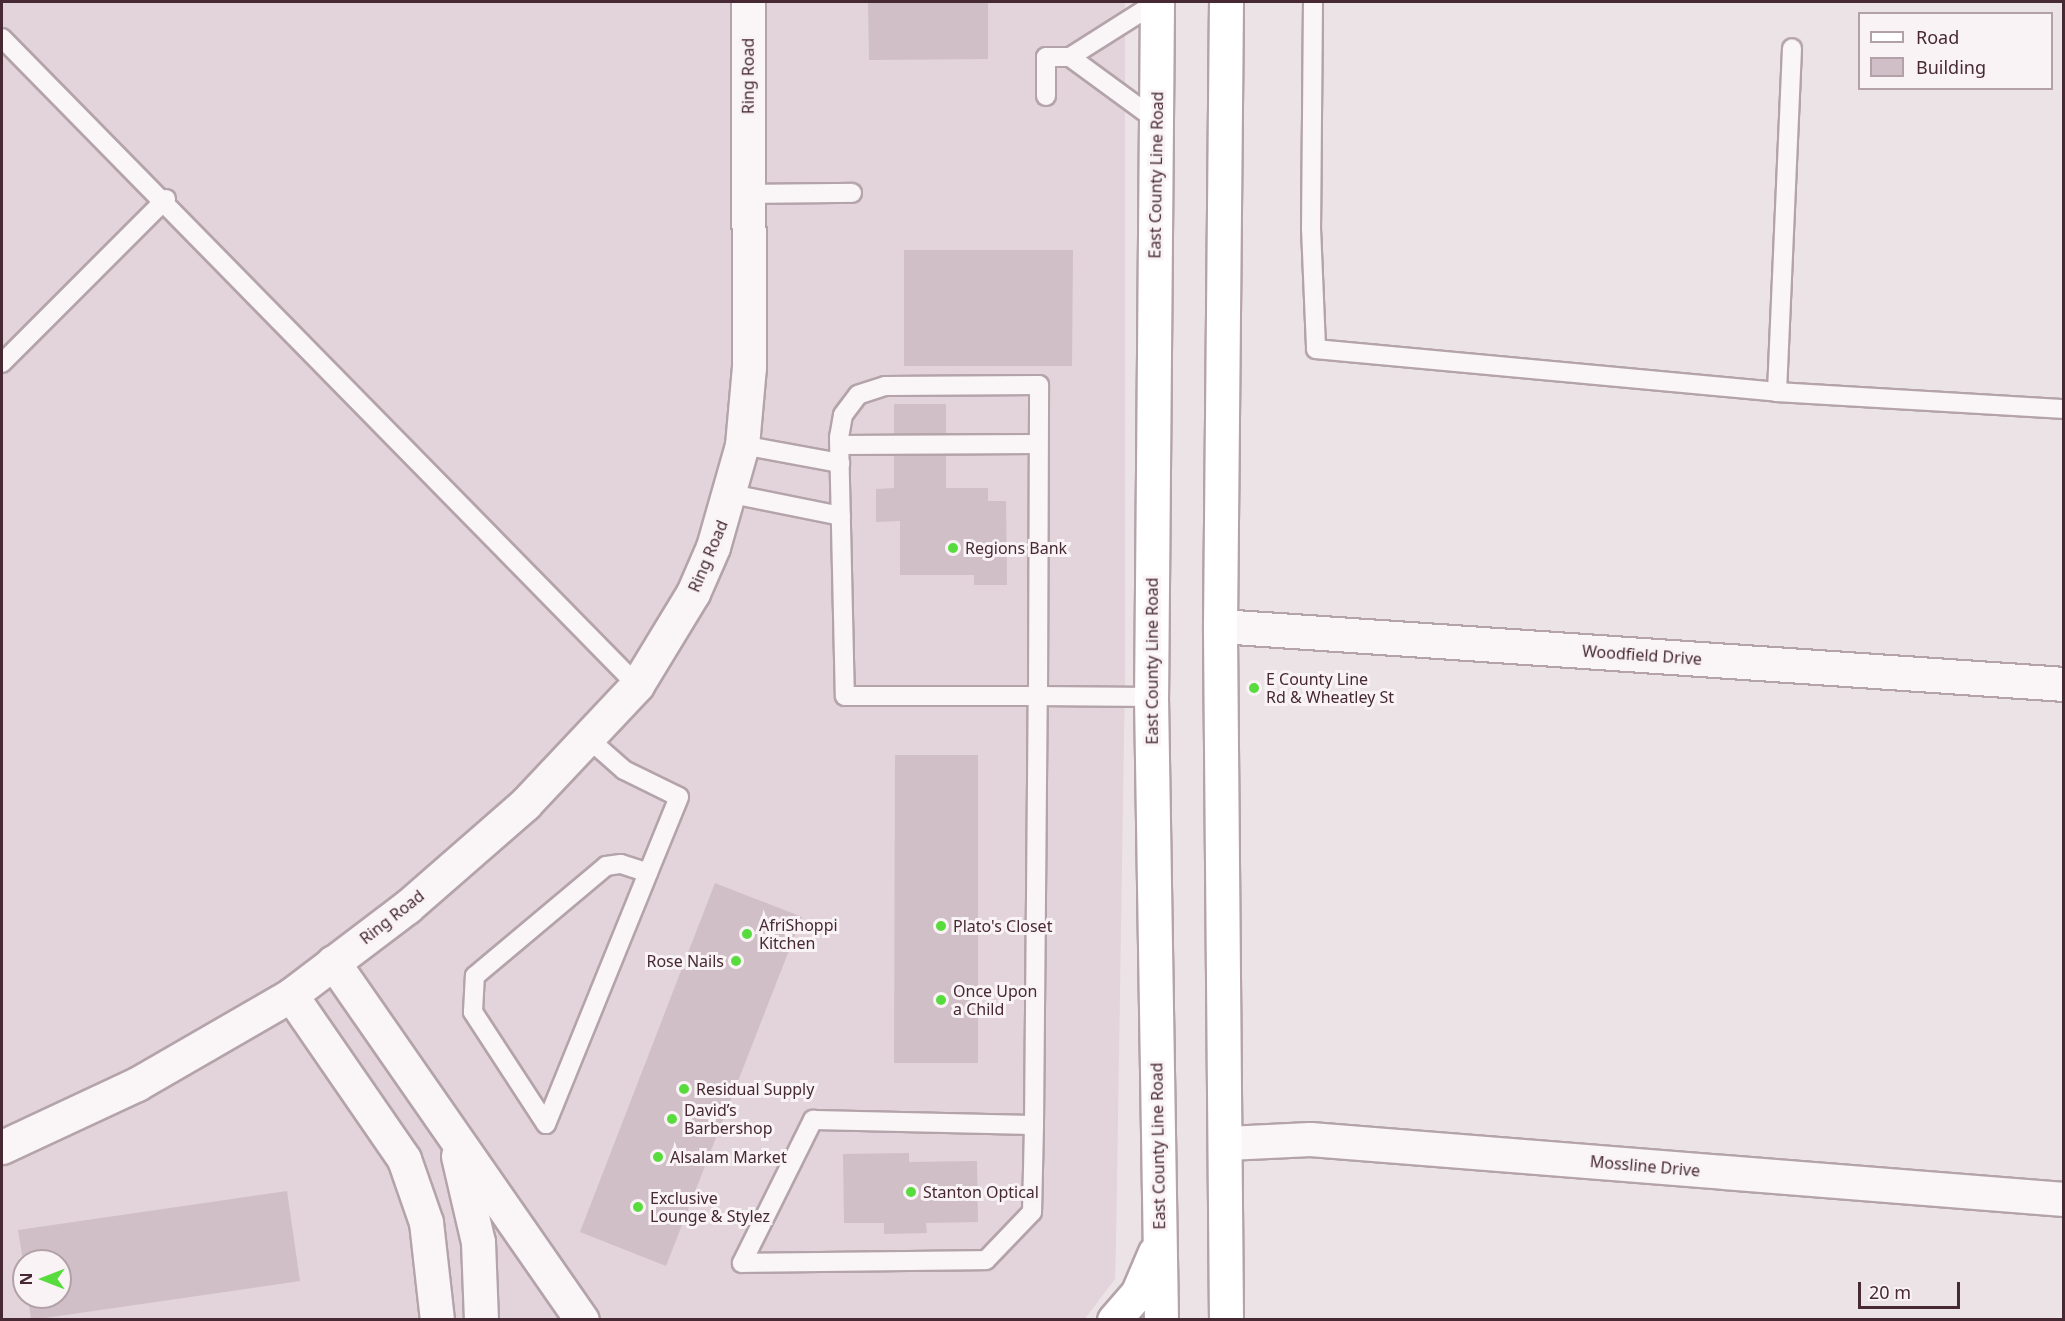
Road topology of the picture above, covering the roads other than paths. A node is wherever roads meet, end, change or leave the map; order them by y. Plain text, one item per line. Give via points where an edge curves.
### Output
1 (748, 2) edge
2 (1157, 2) edge
3 (1226, 2) edge
4 (1313, 2) edge
5 (2, 38) edge
6 (1792, 48) dead end
7 (1070, 57) junction
8 (1046, 96) dead end
9 (1156, 120) junction
10 (852, 193) dead end
11 (749, 194) junction
12 (166, 199) junction
13 (2, 363) edge
14 (1778, 392) junction
15 (2064, 409) edge
16 (1038, 444) junction
17 (742, 445) junction
18 (840, 454) junction
19 (732, 494) junction
20 (842, 516) junction
21 (1220, 626) junction
22 (2064, 684) edge
23 (637, 685) junction
24 (1038, 696) junction
25 (1151, 697) junction
26 (590, 740) junction
27 (648, 873) junction
28 (333, 962) junction
29 (291, 995) junction
30 (429, 1096) junction
31 (1034, 1125) junction
32 (1227, 1143) junction
33 (2, 1147) edge
34 (2064, 1200) edge
35 (1160, 1242) junction
36 (436, 1320) edge
37 (481, 1320) edge
38 (582, 1320) edge
39 (1114, 1320) edge
40 (1161, 1320) edge
41 (1226, 1320) edge

1 - 11 street, Ring Road
2 - 7 lane
2 - 9 main road, East County Line Road
3 - 21 main road
4 - 14 lane via 1311,228 1316,349
5 - 12 lane
6 - 14 lane
7 - 8 lane via 1046,57
7 - 9 lane
9 - 25 main road, East County Line Road
10 - 11 lane
11 - 17 street, Ring Road via 749,367
12 - 13 lane
12 - 23 lane
14 - 15 lane
16 - 18 lane
16 - 18 lane via 1039,385 871,388 843,415
16 - 24 lane
17 - 18 lane
17 - 19 street, Ring Road
18 - 20 lane
19 - 20 lane
19 - 23 street, Ring Road via 693,593
20 - 24 lane via 845,696
21 - 22 street, Woodfield Drive
21 - 32 main road
23 - 26 street, Ring Road
24 - 25 lane
24 - 31 lane
25 - 35 main road, East County Line Road
26 - 27 lane via 624,770 679,797
26 - 28 street, Ring Road via 464,858
27 - 27 lane via 568,1069 546,1124 472,1012 475,976 606,866 621,864
28 - 29 street, Ring Road
28 - 30 street
29 - 33 street, Ring Road via 137,1084
29 - 36 street via 359,1087 404,1159 426,1222
30 - 37 street via 470,1192
30 - 38 street
31 - 31 lane via 1032,1212 986,1260 742,1263 813,1120
32 - 34 street, Mossline Drive via 1310,1138
32 - 41 main road
35 - 39 main road via 1138,1292
35 - 40 main road, East County Line Road

